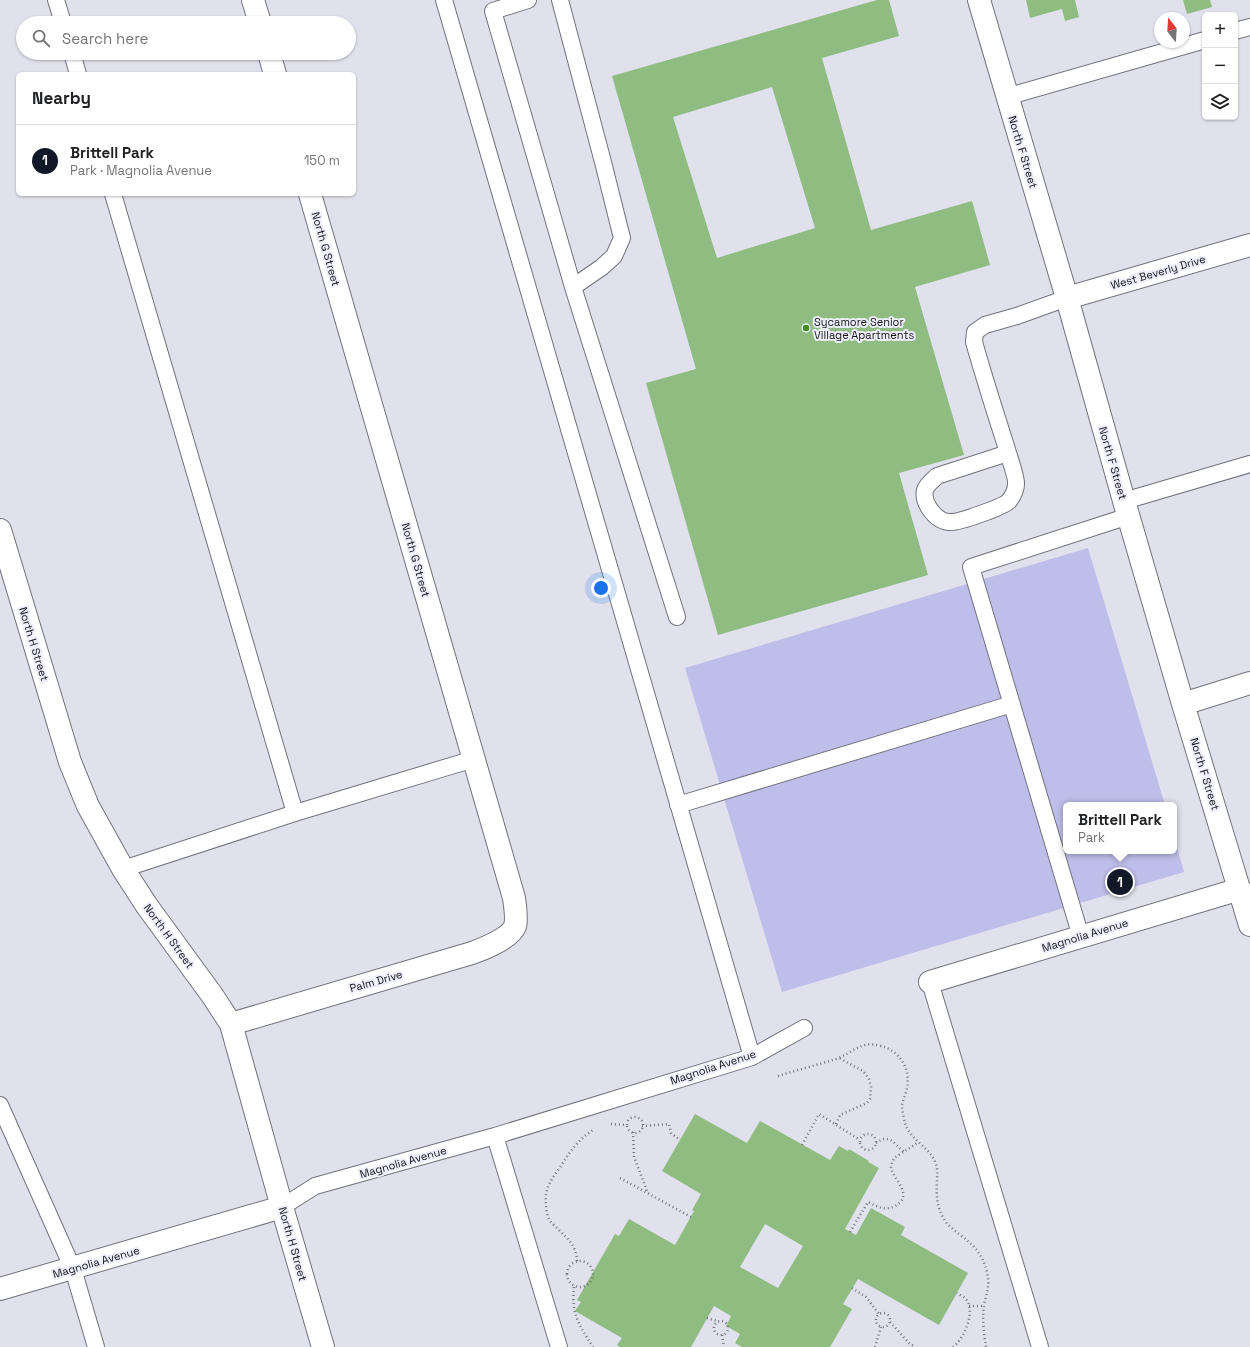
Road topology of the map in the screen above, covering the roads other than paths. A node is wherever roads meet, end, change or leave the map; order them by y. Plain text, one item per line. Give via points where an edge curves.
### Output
1 (56, 0) edge
2 (253, 0) edge
3 (444, 0) edge
4 (528, 0) edge
5 (560, 0) edge
6 (979, 0) edge
7 (491, 5) edge
8 (61, 16) edge
9 (258, 16) edge
10 (1250, 27) edge
11 (1238, 30) edge
12 (1202, 41) edge
13 (74, 60) edge
14 (271, 60) edge
15 (77, 72) edge
16 (274, 72) edge
17 (1006, 97) junction
18 (114, 196) edge
19 (311, 196) edge
20 (1250, 245) edge
21 (573, 287) junction
22 (1067, 298) junction
23 (1008, 453) junction
24 (1250, 464) edge
25 (1126, 509) junction
26 (0, 530) edge
27 (677, 617) dead end
28 (1250, 683) edge
29 (1012, 704) junction
30 (1183, 704) junction
31 (474, 759) junction
32 (678, 805) junction
33 (295, 813) junction
34 (123, 869) junction
35 (1240, 889) junction
36 (1250, 925) edge
37 (515, 927) joint
38 (1081, 936) junction
39 (930, 982) joint
40 (231, 1024) junction
41 (804, 1028) dead end
42 (752, 1056) junction
43 (0, 1105) edge
44 (495, 1136) junction
45 (282, 1207) junction
46 (73, 1269) junction
47 (0, 1289) edge
48 (96, 1347) edge
49 (323, 1347) edge
50 (559, 1347) edge
51 (1040, 1347) edge

1 - 8 lane
2 - 9 street
3 - 32 lane
4 - 7 lane
5 - 21 lane via 622,238 614,256
6 - 17 street, North F Street
7 - 21 lane
10 - 11 lane
12 - 17 lane
13 - 15 lane
14 - 16 street
17 - 22 street, North F Street
18 - 33 lane
19 - 31 street, North G Street
20 - 22 street, West Beverly Drive
21 - 27 lane
22 - 23 lane via 985,325 975,332 974,342
22 - 25 street, North F Street
23 - 23 lane via 1016,484 1009,501 1002,506 954,523 937,518 930,510 925,490 937,476
24 - 25 lane
25 - 29 lane via 971,567
25 - 30 street, North F Street
26 - 34 street, North H Street via 70,762 88,806
28 - 30 street
29 - 32 lane
29 - 38 lane
30 - 35 street, North F Street
31 - 33 lane
31 - 37 street, North G Street via 514,898
32 - 42 lane
33 - 34 lane
34 - 40 street, North H Street
35 - 36 street, North F Street
35 - 38 street, Magnolia Avenue
37 - 40 street, Palm Drive via 491,946 472,953
38 - 39 street, Magnolia Avenue
39 - 51 lane
40 - 45 street, North H Street
41 - 42 lane, Magnolia Avenue
42 - 44 lane, Magnolia Avenue
43 - 46 lane
44 - 45 lane, Magnolia Avenue via 315,1186
44 - 50 lane
45 - 46 street, Magnolia Avenue
45 - 49 street, North H Street
46 - 47 street, Magnolia Avenue
46 - 48 lane

